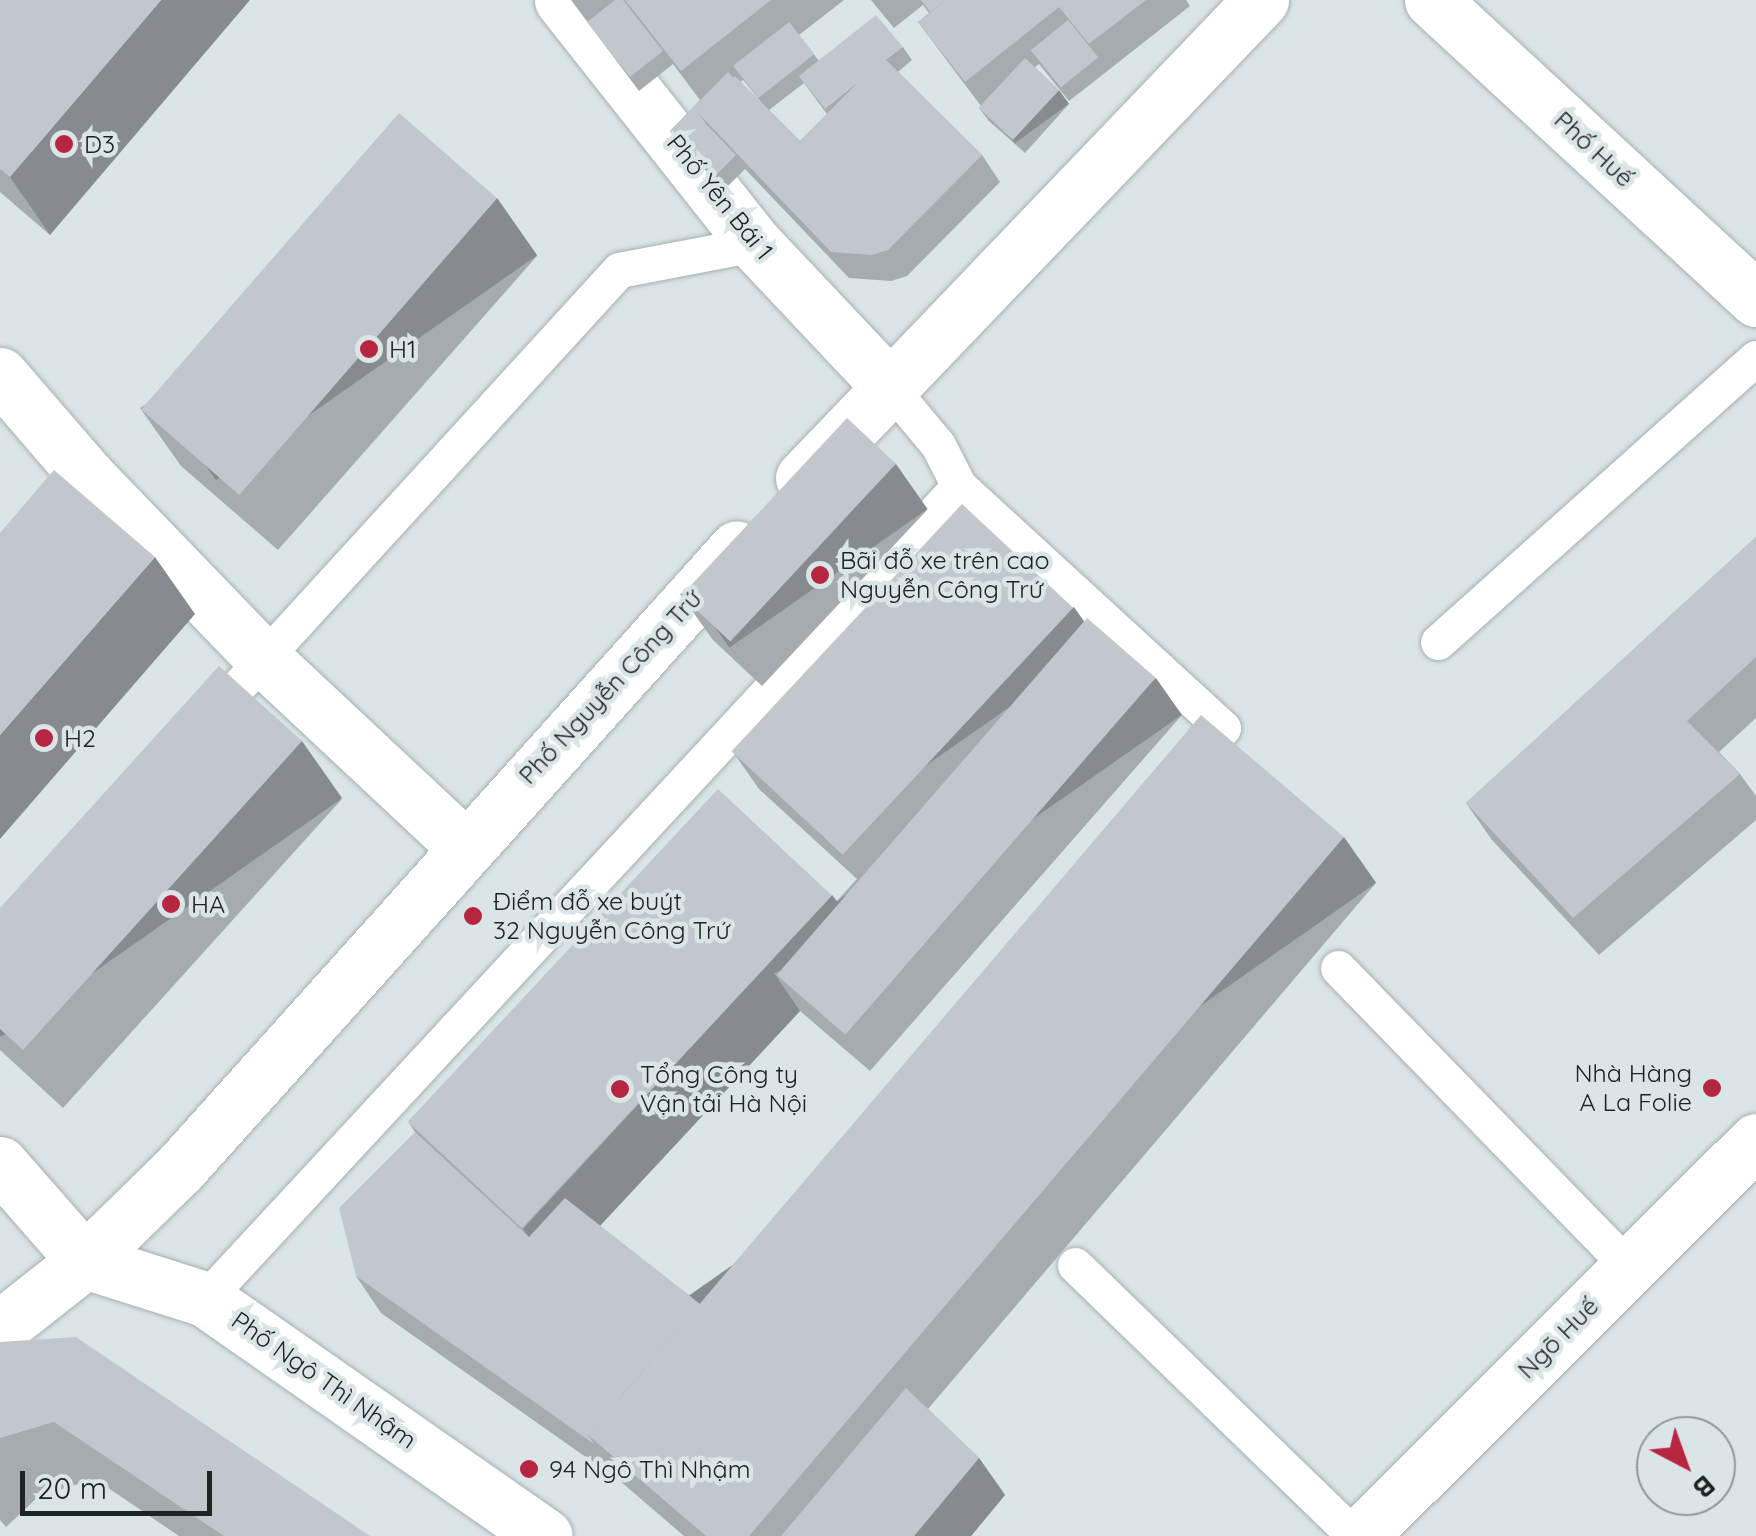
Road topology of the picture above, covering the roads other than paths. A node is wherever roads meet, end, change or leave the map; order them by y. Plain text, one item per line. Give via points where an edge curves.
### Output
1 (562, 0) edge
2 (1261, 0) edge
3 (1432, 0) edge
4 (755, 244) junction
5 (1756, 299) edge
6 (1756, 358) edge
7 (0, 375) edge
8 (888, 385) junction
9 (959, 486) junction
10 (1438, 642) dead end
11 (264, 658) junction
12 (184, 746) edge
13 (1158, 798) edge
14 (463, 845) junction
15 (1338, 968) dead end
16 (1756, 1141) edge
17 (0, 1164) edge
18 (86, 1261) junction
19 (1075, 1265) dead end
20 (1629, 1268) junction
21 (206, 1299) junction
22 (0, 1328) edge
23 (545, 1536) edge
24 (1358, 1536) edge

1 - 4 street, Phố Yên Bái 1
2 - 8 street, Phố Nguyễn Công Trứ
3 - 5 street, Phố Huế
4 - 8 street, Phố Yên Bái 1
4 - 11 lane via 619,270
6 - 10 lane
7 - 11 street via 88,477
8 - 9 lane via 938,446
8 - 14 street, Phố Nguyễn Công Trứ
9 - 13 lane via 1223,728
9 - 21 lane
11 - 12 lane
11 - 14 street
14 - 18 street, Phố Nguyễn Công Trứ via 180,1168
15 - 20 lane
16 - 20 street, Ngõ Huế
17 - 18 street
18 - 21 street, Phố Ngô Thì Nhậm
18 - 22 street, Phố Nguyễn Công Trứ
19 - 24 lane
20 - 24 street, Ngõ Huế
21 - 23 street, Phố Ngô Thì Nhậm

